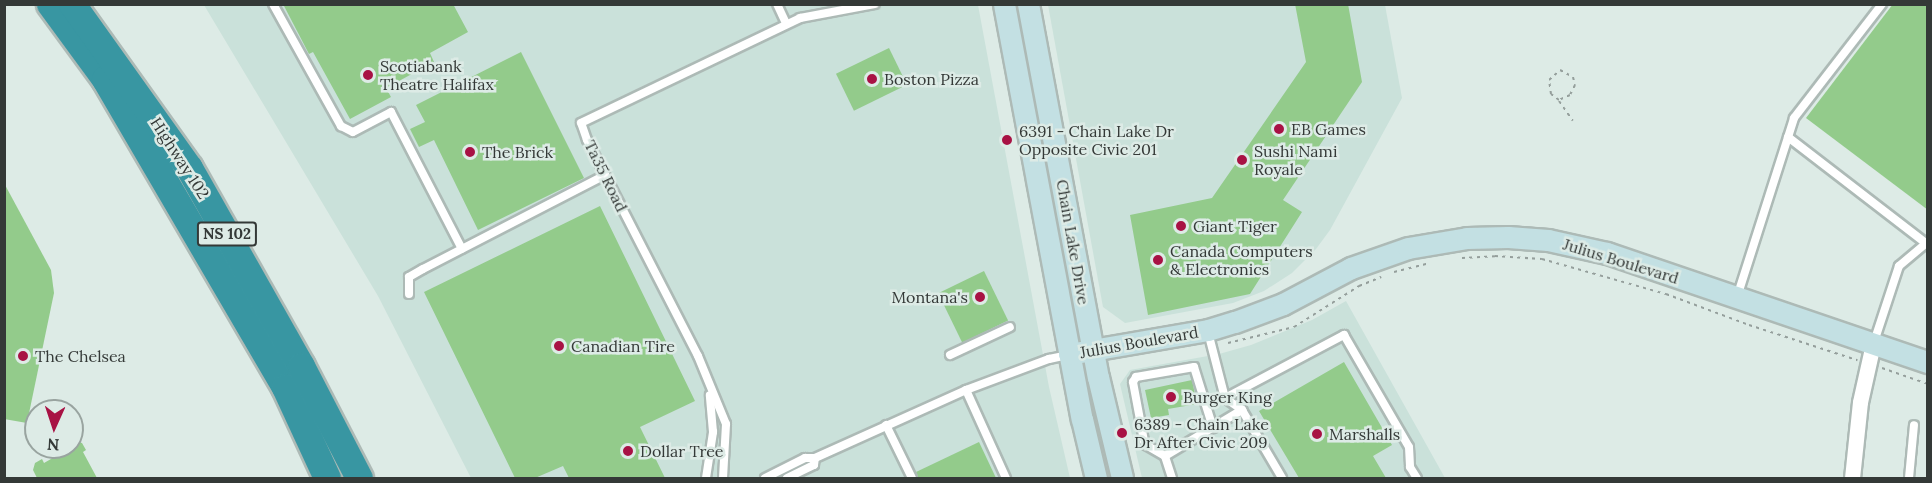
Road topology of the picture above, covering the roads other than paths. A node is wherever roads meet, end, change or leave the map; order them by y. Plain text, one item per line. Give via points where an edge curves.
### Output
1 (50, 4) edge
2 (72, 4) edge
3 (273, 4) edge
4 (777, 4) edge
5 (875, 4) edge
6 (1004, 4) edge
7 (1028, 4) edge
8 (1882, 4) edge
9 (786, 23) junction
10 (1788, 137) junction
11 (605, 175) junction
12 (1927, 244) edge
13 (462, 249) junction
14 (409, 294) dead end
15 (1737, 298) junction
16 (1010, 327) dead end
17 (1210, 338) junction
18 (1093, 350) junction
19 (1871, 353) junction
20 (1069, 354) junction
21 (950, 355) dead end
22 (1928, 362) edge
23 (710, 387) junction
24 (966, 390) junction
25 (1226, 398) junction
26 (1242, 410) junction
27 (886, 425) junction
28 (1914, 425) dead end
29 (1213, 428) junction
30 (1165, 456) junction
31 (815, 458) junction
32 (327, 478) edge
33 (359, 478) edge
34 (706, 478) edge
35 (723, 478) edge
36 (765, 478) edge
37 (787, 478) edge
38 (912, 478) edge
39 (1006, 478) edge
40 (1096, 478) edge
41 (1122, 478) edge
42 (1172, 478) edge
43 (1282, 478) edge
44 (1417, 478) edge
45 (1852, 478) edge
46 (1909, 478) edge

1 - 32 highway, Highway 102 / NS 102 via 111,89 285,387
2 - 33 highway, Highway 102 / NS 102 via 189,168
3 - 13 lane via 341,126 353,132 391,112
4 - 9 lane
5 - 9 lane
6 - 20 street, Chain Lake Drive
7 - 18 street, Chain Lake Drive
8 - 10 lane via 1794,118
9 - 11 lane, Ta35 Road via 581,123
10 - 12 lane
10 - 15 lane
11 - 13 lane
11 - 23 lane, Ta35 Road
12 - 19 lane via 1899,266
13 - 14 lane via 409,278
15 - 17 street, Julius Boulevard via 1587,248 1528,238 1467,238 1370,260
15 - 19 street, Julius Boulevard
16 - 21 lane
17 - 18 street, Julius Boulevard
17 - 25 lane
18 - 20 street, Julius Boulevard
18 - 41 street, Chain Lake Drive
19 - 22 street, Julius Boulevard
19 - 45 street via 1860,402
20 - 24 lane
20 - 40 street, Chain Lake Drive
23 - 34 lane, Ta35 Road via 713,432
23 - 35 lane, Ta35 Road via 726,424
24 - 27 lane
24 - 39 lane
25 - 26 lane
25 - 44 lane via 1344,335 1409,447 1410,467
26 - 29 lane
26 - 43 lane
27 - 31 lane
27 - 38 lane
28 - 46 lane
29 - 30 lane
29 - 30 lane via 1194,367 1136,377 1133,382 1144,441
30 - 42 lane
31 - 36 lane via 806,458
31 - 37 lane via 814,465

